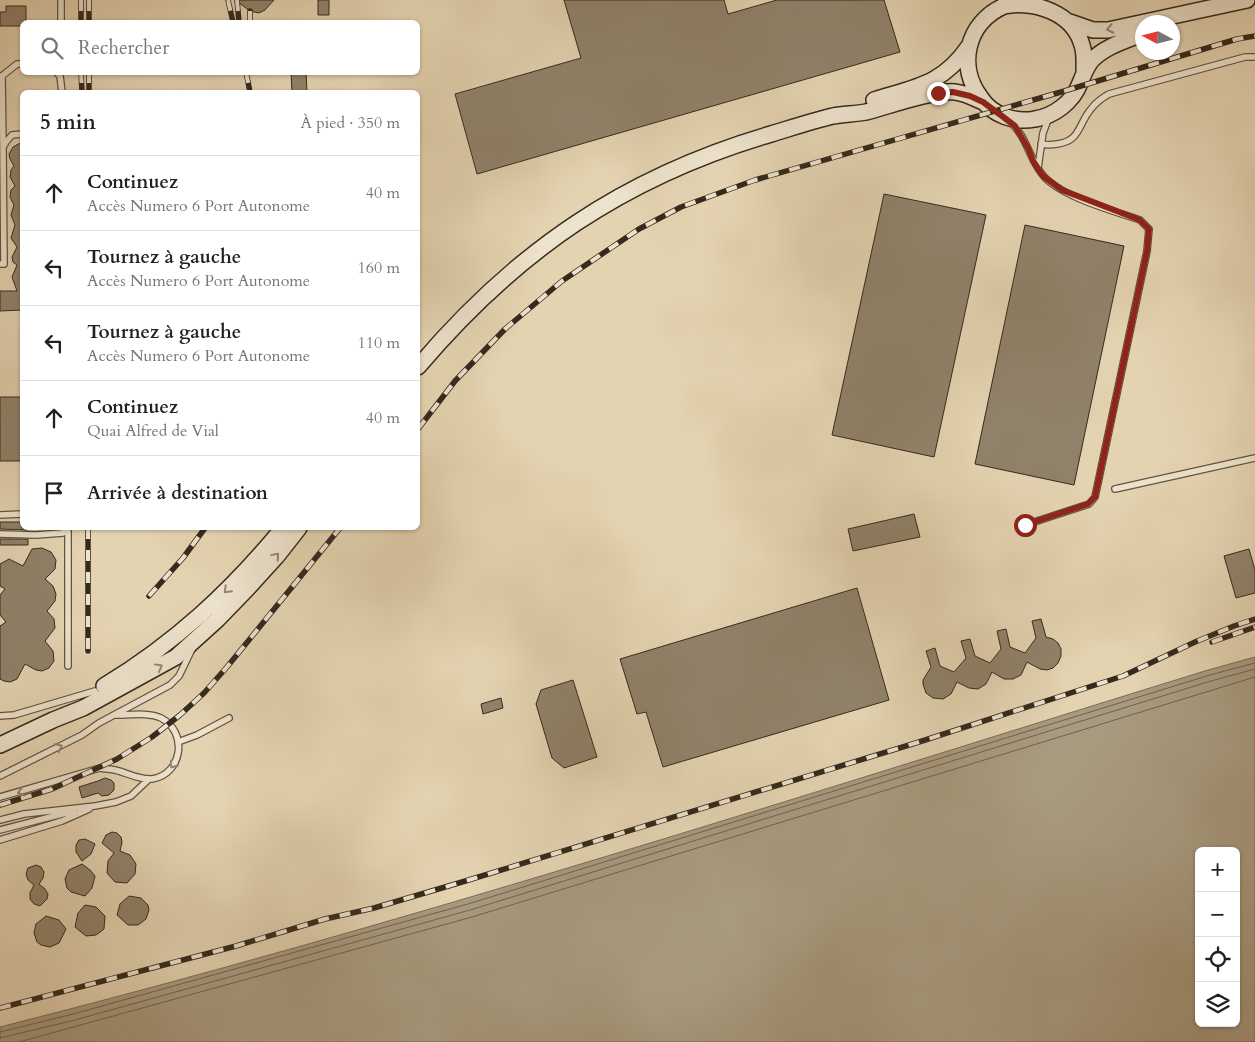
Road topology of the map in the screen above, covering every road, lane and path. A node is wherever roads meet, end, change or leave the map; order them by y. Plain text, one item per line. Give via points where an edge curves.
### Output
1 (61, 0) edge
2 (1247, 0) edge
3 (1192, 13) junction
4 (1180, 19) edge
5 (61, 20) edge
6 (1070, 22) junction
7 (1135, 37) edge
8 (969, 46) junction
9 (1255, 57) edge
10 (20, 64) edge
11 (1084, 71) junction
12 (59, 75) edge
13 (1, 76) edge
14 (62, 90) edge
15 (983, 102) junction
16 (1050, 115) junction
17 (834, 116) junction
18 (1002, 116) junction
19 (20, 134) edge
20 (1041, 144) junction
21 (3, 147) junction
22 (1038, 168) junction
23 (0, 264) edge
24 (420, 365) edge
25 (1255, 458) edge
26 (1116, 489) dead end
27 (20, 514) edge
28 (0, 515) edge
29 (1025, 525) dead end
30 (65, 530) edge
31 (66, 530) edge
32 (280, 530) edge
33 (297, 530) edge
34 (0, 534) edge
35 (196, 640) junction
36 (68, 666) dead end
37 (95, 691) junction
38 (115, 715) junction
39 (0, 716) edge
40 (229, 718) dead end
41 (52, 720) junction
42 (178, 742) junction
43 (0, 745) edge
44 (0, 776) edge
45 (149, 779) junction
46 (0, 797) edge
47 (95, 806) junction
48 (0, 820) edge
49 (0, 830) edge
50 (0, 840) edge

1 - 5 lane
2 - 3 main road
3 - 4 main road
3 -> 6 main road via 1108,30 1093,30
6 - 8 main road via 1049,7 1019,2 992,13 977,28
6 - 11 main road via 1082,45
7 - 11 main road via 1104,51
8 - 15 main road via 969,76
8 - 17 main road via 939,78 862,103
9 - 20 lane via 1245,56 1109,94 1089,110 1077,133 1068,142
10 - 13 lane
11 - 16 main road via 1072,98
12 - 14 lane
13 - 21 lane
15 - 17 main road via 961,93 946,92
15 - 18 main road
16 - 18 main road via 1034,120
16 - 20 lane
17 - 24 main road via 753,139 688,163 629,191 573,224 492,288
18 - 22 lane via 1015,126
19 - 21 lane via 12,135
20 - 22 lane
21 - 23 lane via 4,264
22 - 29 lane via 1043,176 1062,190 1140,220 1149,229 1149,239 1095,497 1088,504
25 - 26 lane
27 - 28 lane
30 - 34 lane via 63,533 36,535
31 - 36 lane
32 -> 37 main road via 226,591 185,629 139,664
35 -> 33 main road via 254,581
35 - 38 lane via 179,676 170,685
41 -> 35 main road via 83,708 162,666
37 - 39 lane via 14,715
37 - 41 main road
38 - 42 lane via 159,717 172,728
44 -> 38 lane
40 - 42 lane
41 - 43 main road
42 -> 45 lane via 178,758 174,766 165,774
45 -> 46 lane via 100,768
45 - 47 lane via 131,796
47 - 48 lane via 45,810
47 - 49 lane
47 - 50 lane via 62,821

